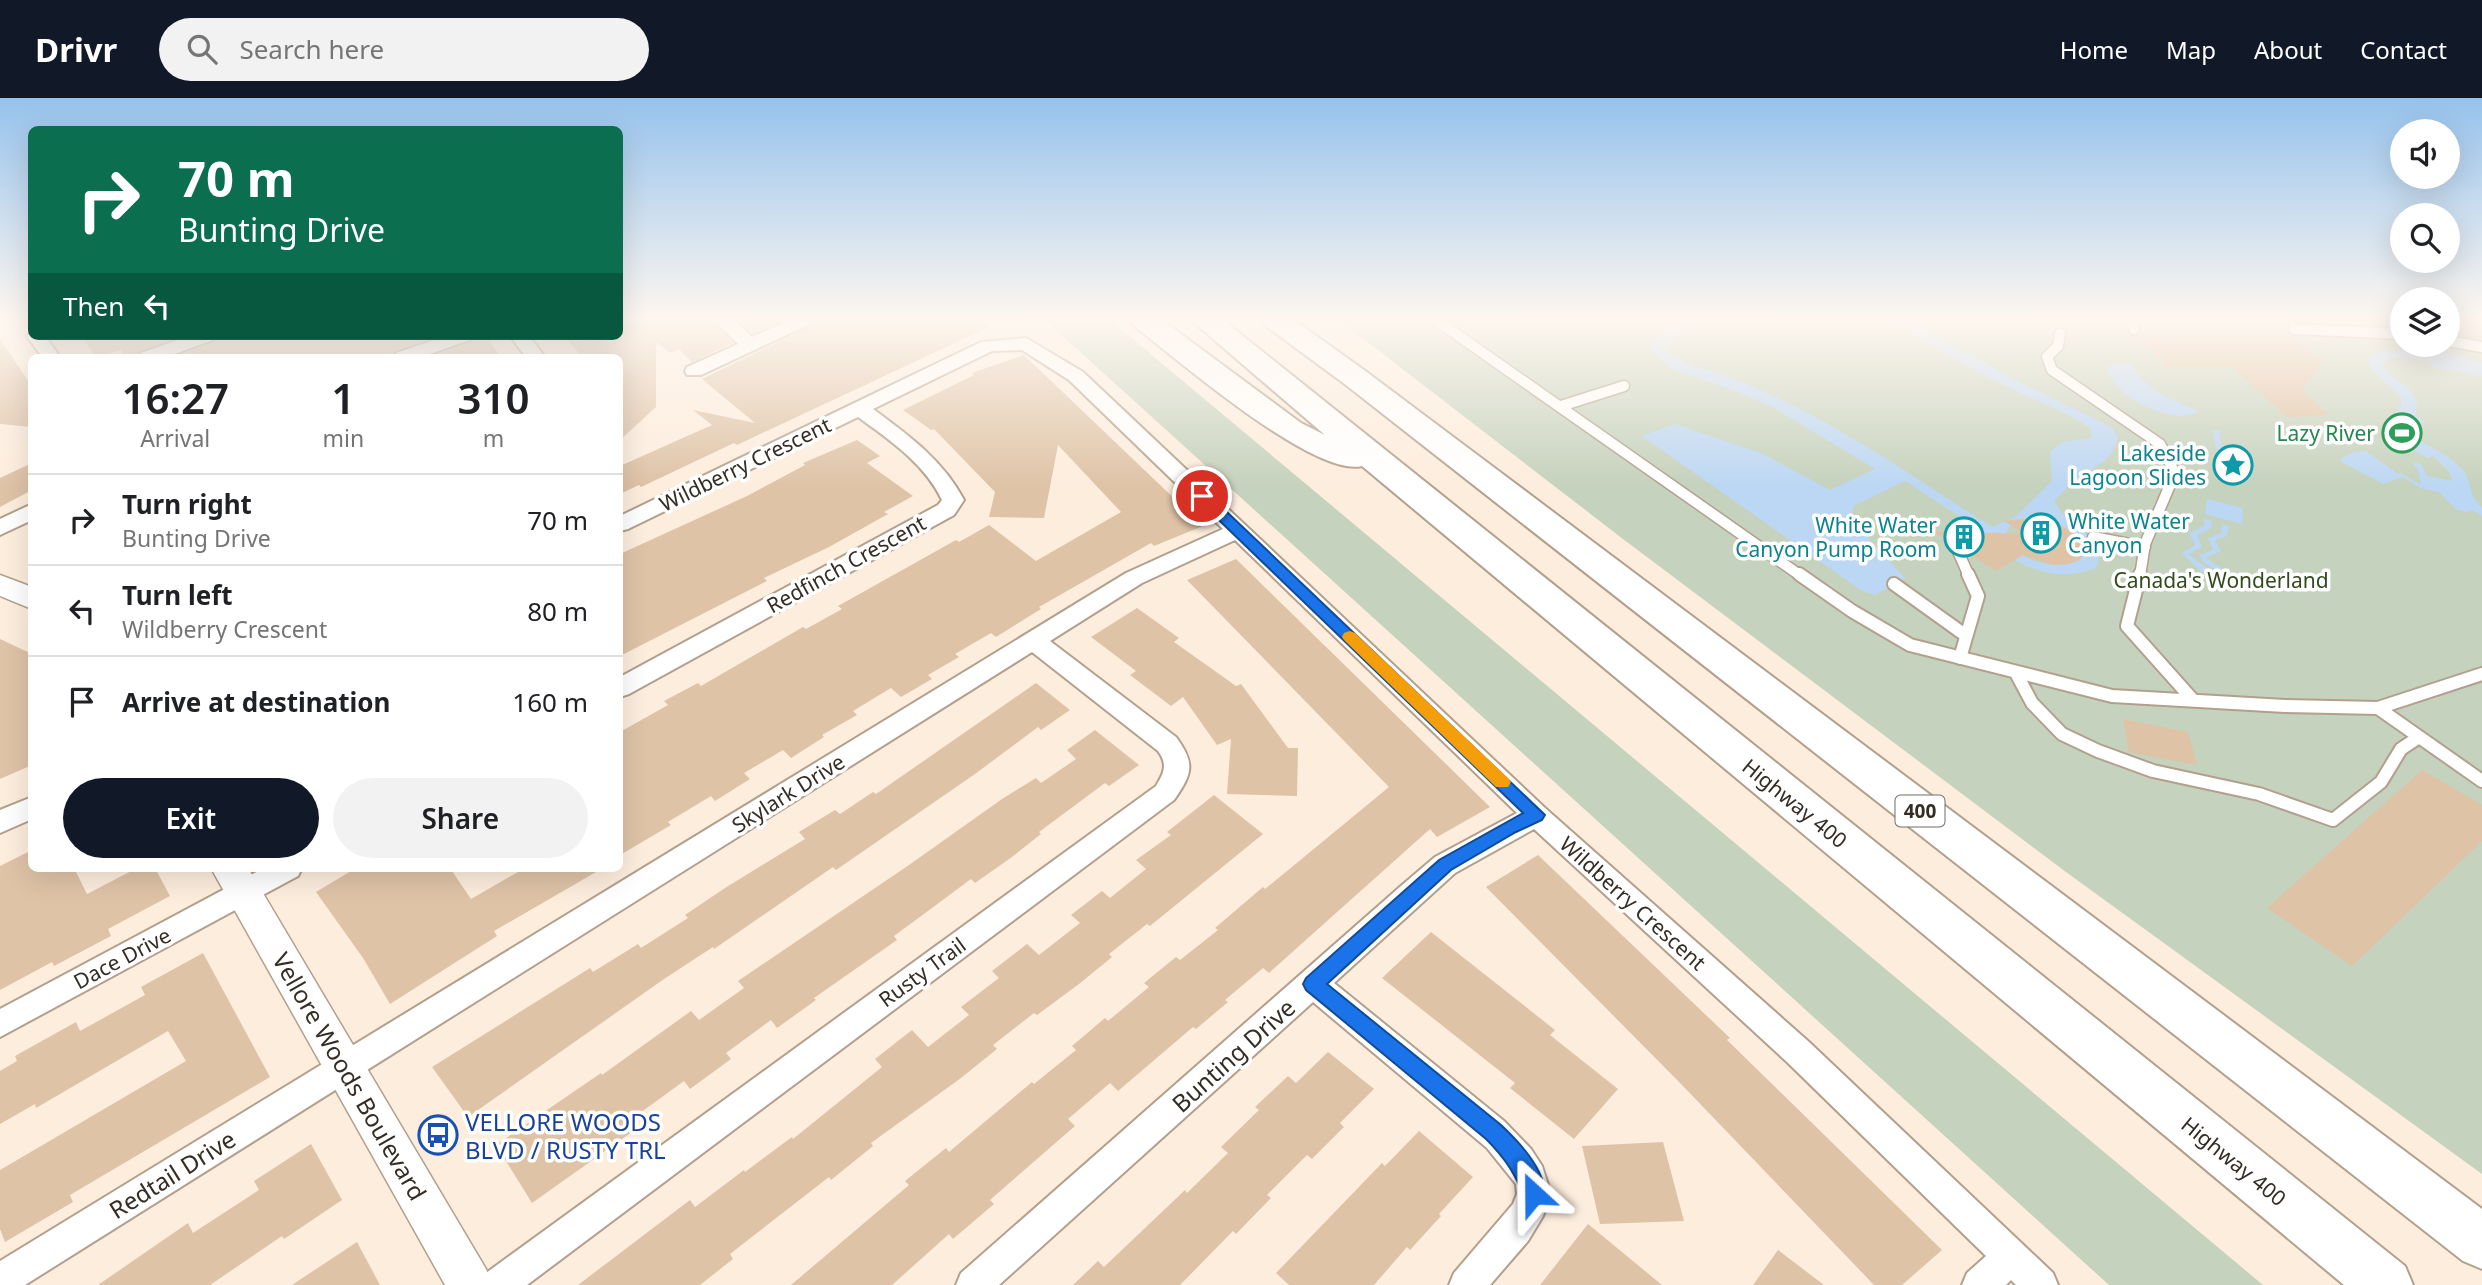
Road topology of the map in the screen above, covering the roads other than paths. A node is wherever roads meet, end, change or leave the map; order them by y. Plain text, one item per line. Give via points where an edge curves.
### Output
1 (928, 375) edge
2 (1075, 375) edge
3 (1218, 375) edge
4 (1272, 375) edge
5 (1352, 375) edge
6 (1354, 375) edge
7 (1517, 375) edge
8 (2060, 375) edge
9 (1357, 379) junction
10 (1624, 386) dead end
11 (1561, 406) junction
12 (860, 409) junction
13 (1404, 484) junction
14 (28, 513) edge
15 (623, 523) edge
16 (0, 528) edge
17 (1238, 530) junction
18 (2093, 537) dead end
19 (1956, 547) dead end
20 (2145, 547) junction
21 (1894, 584) dead end
22 (0, 585) edge
23 (28, 597) edge
24 (1965, 635) junction
25 (1033, 641) junction
26 (1960, 658) junction
27 (2016, 673) junction
28 (2482, 674) edge
29 (623, 686) edge
30 (2193, 700) junction
31 (2378, 708) junction
32 (2419, 737) junction
33 (2482, 780) edge
34 (28, 809) edge
35 (1536, 815) junction
36 (0, 822) edge
37 (271, 872) edge
38 (237, 880) edge
39 (1313, 984) junction
40 (0, 1024) edge
41 (344, 1068) junction
42 (2482, 1242) edge
43 (2012, 1257) junction
44 (0, 1281) edge
45 (470, 1285) edge
46 (498, 1285) edge
47 (973, 1285) edge
48 (1466, 1285) edge
49 (1979, 1285) edge
50 (2041, 1285) edge
51 (2386, 1285) edge

1 - 12 street, Wildberry Crescent
2 - 17 street, Wildberry Crescent
3 - 13 highway via 1290,430
4 - 13 highway, Highway 400
5 - 9 highway, 400
6 - 9 highway
7 - 11 lane
8 - 20 lane via 2160,444 2175,473
9 - 42 highway, 400
10 - 11 lane
11 - 26 lane via 1852,611 1910,645
12 - 15 street, Wildberry Crescent
12 - 29 street, Redfinch Crescent via 943,483 953,499 946,510
13 - 51 highway, Highway 400
14 - 16 street
17 - 25 street, Skylark Drive via 1153,568
17 - 35 street, Wildberry Crescent
18 - 20 lane
19 - 24 lane via 1978,596
20 - 30 lane via 2127,625
21 - 24 lane
22 - 23 street
24 - 26 lane
25 - 41 street, Skylark Drive
25 - 46 street, Rusty Trail via 1167,744 1177,757 1178,773 1165,793
26 - 27 lane
27 - 30 lane via 2112,696
27 - 32 lane via 2032,703 2062,734 2098,751 2153,771 2259,794 2333,820 2381,782 2401,749
28 - 31 lane
30 - 31 lane
31 - 32 lane
32 - 33 lane
34 - 36 street
35 - 39 street, Bunting Drive via 1445,865
35 - 43 street, Wildberry Crescent via 1798,1052
37 - 38 street
38 - 40 street, Dace Drive
38 - 41 street, Vellore Woods Boulevard
39 - 47 street, Bunting Drive
39 - 48 street via 1493,1132 1530,1179 1534,1194 1523,1221
41 - 44 street, Redtail Drive
41 - 45 street, Vellore Woods Boulevard
43 - 49 street
43 - 50 street, Wildberry Crescent

